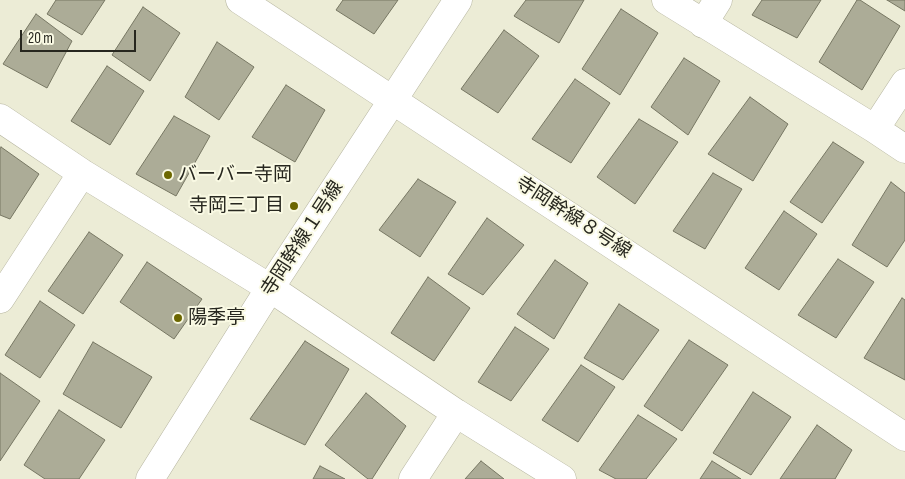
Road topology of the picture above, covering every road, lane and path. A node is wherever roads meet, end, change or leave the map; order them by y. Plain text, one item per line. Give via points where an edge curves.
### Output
1 (240, 0) edge
2 (458, 0) edge
3 (666, 0) edge
4 (718, 0) edge
5 (703, 24) junction
6 (905, 83) edge
7 (393, 100) junction
8 (0, 118) edge
9 (875, 129) junction
10 (905, 149) edge
11 (82, 173) junction
12 (270, 288) junction
13 (0, 299) edge
14 (456, 413) junction
15 (905, 437) edge
16 (150, 479) edge
17 (413, 479) edge
18 (562, 479) edge

1 - 7 street, 寺岡幹線８号線
2 - 7 street, 寺岡幹線１号線
3 - 5 street
4 - 5 street
5 - 9 street
6 - 9 street
7 - 12 street, 寺岡幹線１号線
7 - 15 street, 寺岡幹線８号線
8 - 11 street
9 - 10 street
11 - 12 street
11 - 13 street
12 - 14 street
12 - 16 street, 寺岡幹線１号線
14 - 17 street
14 - 18 street

